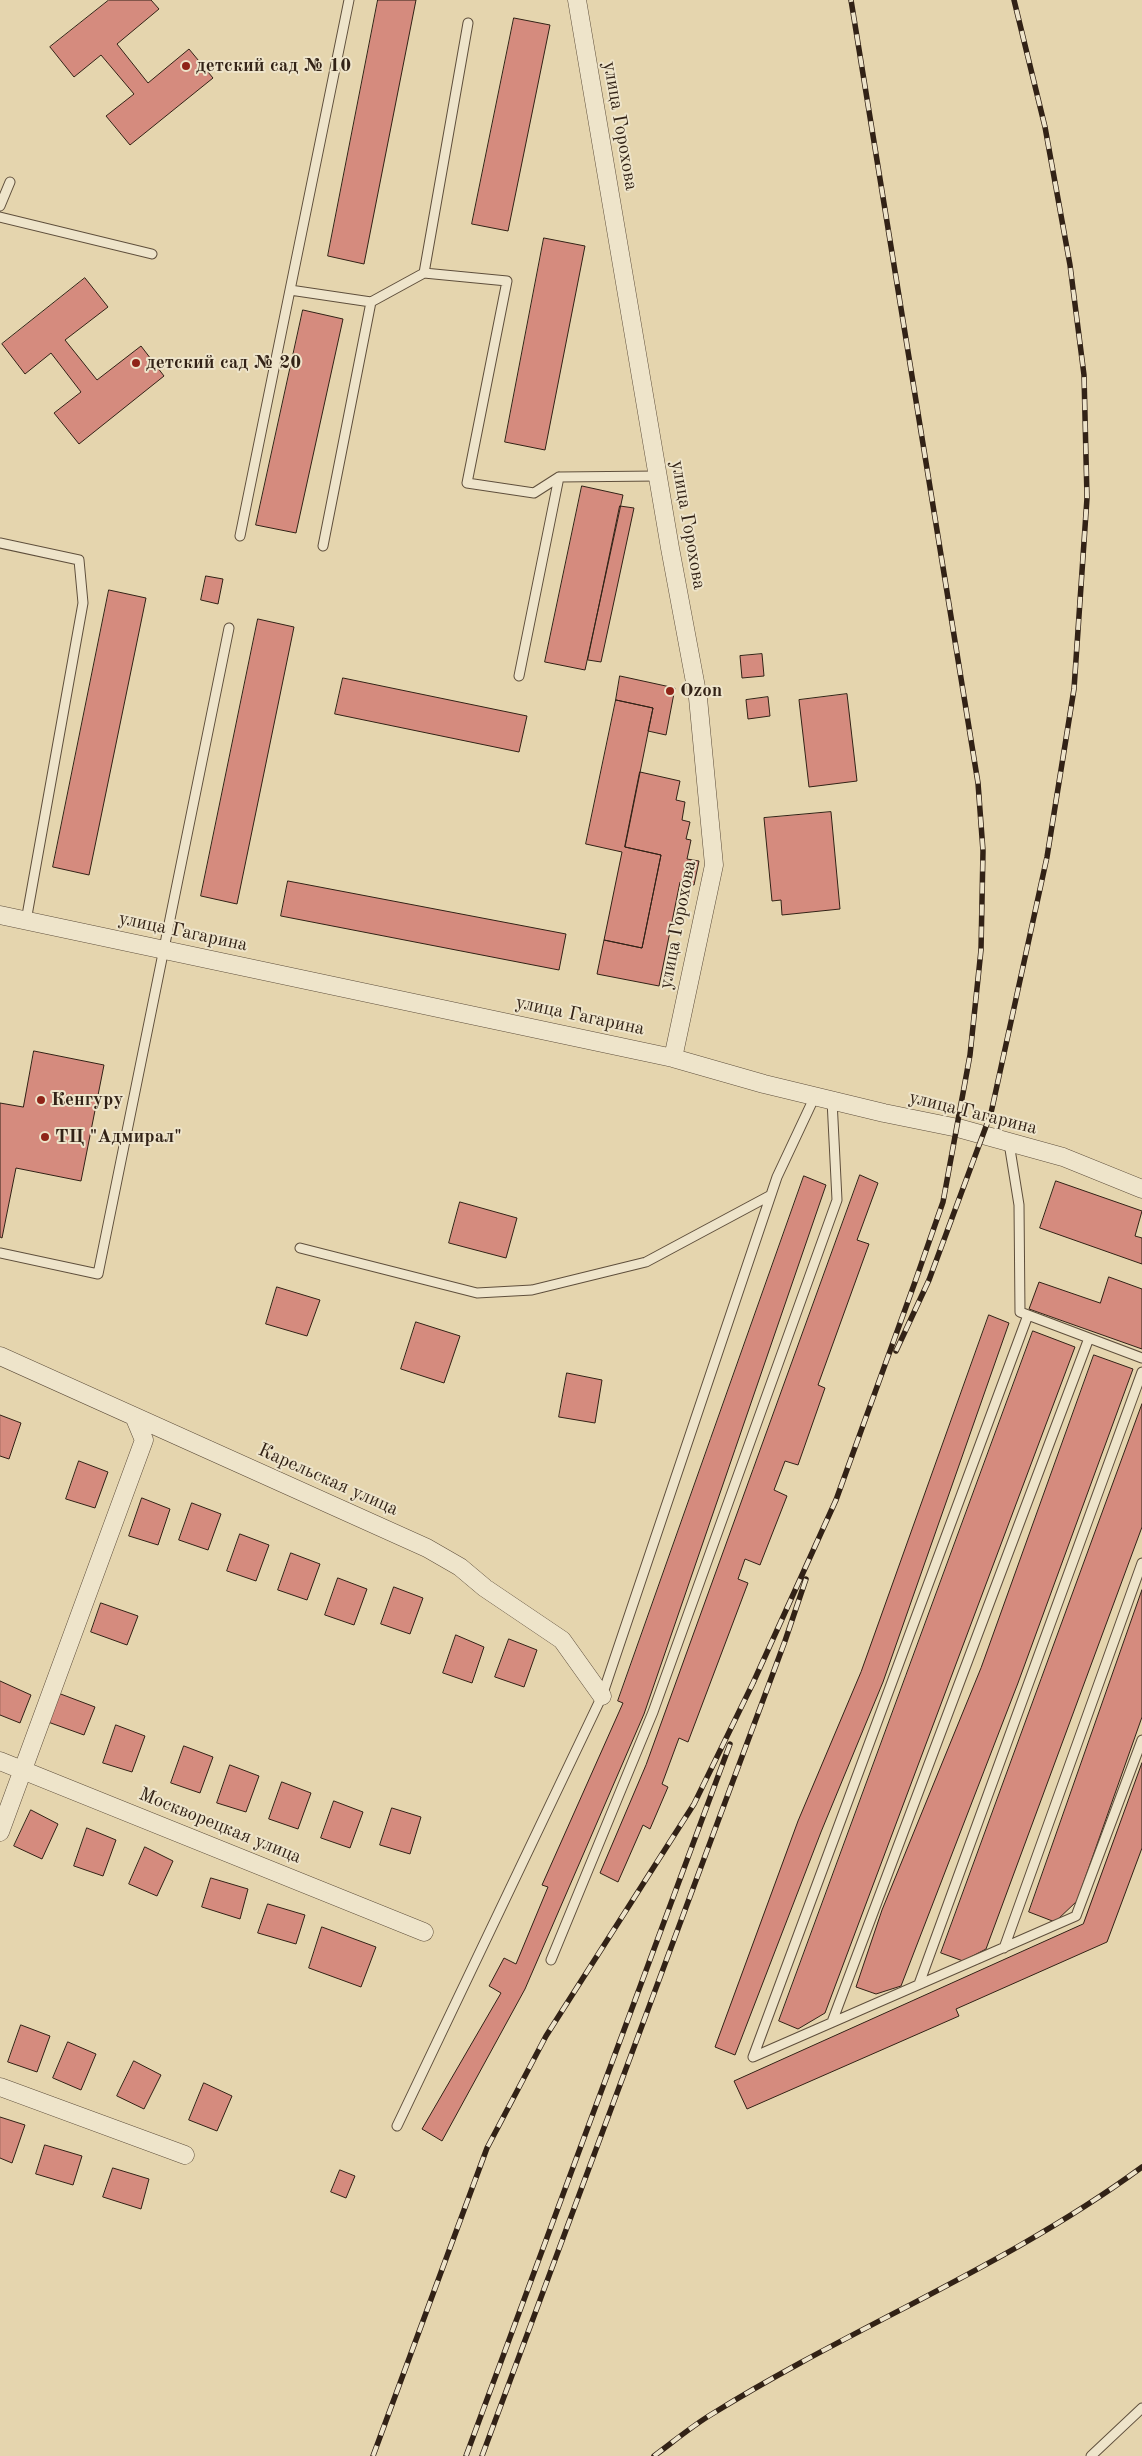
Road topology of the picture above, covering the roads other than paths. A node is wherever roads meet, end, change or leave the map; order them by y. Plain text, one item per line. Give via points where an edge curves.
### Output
1 (349, 0) edge
2 (577, 0) edge
3 (468, 22) dead end
4 (10, 182) dead end
5 (0, 206) edge
6 (0, 218) edge
7 (152, 254) dead end
8 (424, 273) junction
9 (290, 290) junction
10 (371, 302) junction
11 (560, 476) junction
12 (658, 476) junction
13 (240, 536) dead end
14 (0, 543) edge
15 (323, 546) dead end
16 (229, 628) dead end
17 (519, 676) dead end
18 (0, 915) edge
19 (26, 921) junction
20 (164, 950) junction
21 (673, 1058) junction
22 (814, 1096) junction
23 (832, 1100) junction
24 (1009, 1143) junction
25 (1142, 1189) edge
26 (771, 1195) junction
27 (300, 1248) dead end
28 (0, 1253) edge
29 (1028, 1315) junction
30 (1088, 1338) junction
31 (0, 1356) edge
32 (1142, 1358) edge
33 (1142, 1372) edge
34 (134, 1416) junction
35 (1142, 1563) edge
36 (602, 1696) junction
37 (1142, 1740) edge
38 (0, 1760) edge
39 (22, 1770) junction
40 (0, 1832) edge
41 (424, 1932) dead end
42 (1004, 1948) junction
43 (551, 1960) dead end
44 (919, 1984) junction
45 (832, 2022) junction
46 (0, 2087) edge
47 (396, 2126) dead end
48 (185, 2155) dead end
49 (1142, 2408) edge
50 (1091, 2456) edge

1 - 9 lane
2 - 12 street, улица Горохова
3 - 8 lane
4 - 5 lane
6 - 7 lane
8 - 10 lane
8 - 11 lane via 507,281 467,483 534,493
9 - 10 lane
9 - 13 lane
10 - 15 lane
11 - 12 lane
11 - 17 lane
12 - 21 street, улица Горохова via 698,698 714,865
14 - 19 lane via 79,560 83,603
16 - 20 lane
18 - 19 street, улица Гагарина
19 - 20 street, улица Гагарина
20 - 21 street, улица Гагарина
20 - 28 lane via 98,1274
21 - 22 street, улица Гагарина
22 - 23 street, улица Гагарина
22 - 26 lane
23 - 24 street, улица Гагарина via 958,1128
23 - 43 lane via 837,1200 653,1712
24 - 25 street, улица Гагарина via 1063,1157
24 - 29 lane via 1019,1205 1020,1312
26 - 27 lane via 646,1262 532,1290 477,1293
26 - 36 lane
29 - 30 lane
29 - 45 lane via 753,2056
30 - 32 lane
30 - 45 lane
31 - 34 street, Карельская улица
33 - 44 lane
34 - 36 street, Карельская улица via 427,1548 460,1567 562,1640
34 - 39 street via 144,1440
35 - 42 lane
36 - 47 lane
37 - 42 lane via 1076,1916
38 - 39 street, Москворецкая улица
39 - 40 street
39 - 41 street, Москворецкая улица
42 - 44 lane
44 - 45 lane
46 - 48 street
49 - 50 lane

